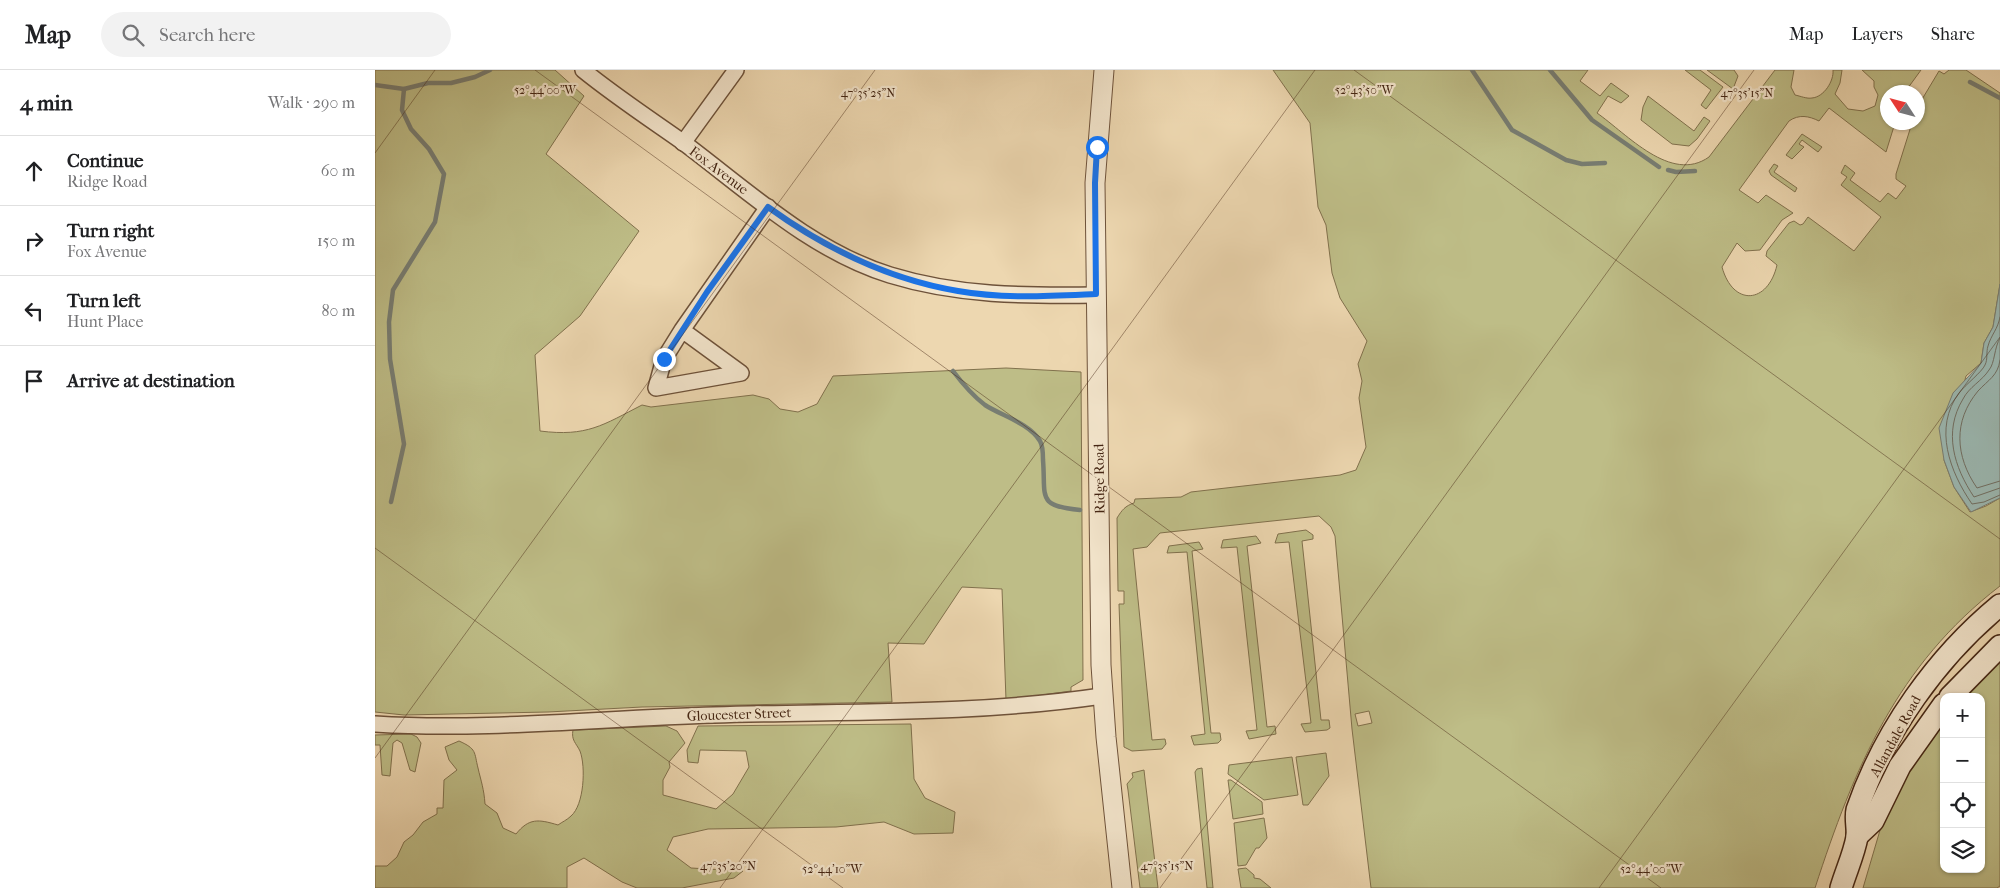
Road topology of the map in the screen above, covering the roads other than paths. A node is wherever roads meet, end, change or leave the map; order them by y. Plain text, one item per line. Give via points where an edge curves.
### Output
1 (583, 70) edge
2 (736, 70) edge
3 (1104, 70) edge
4 (683, 143) junction
5 (768, 207) junction
6 (1096, 294) junction
7 (682, 330) junction
8 (2000, 604) edge
9 (2000, 646) edge
10 (1953, 693) edge
11 (1102, 696) junction
12 (1940, 709) edge
13 (375, 724) edge
14 (1857, 836) junction
15 (1122, 888) edge
16 (1841, 888) edge

1 - 4 street, Fox Avenue
2 - 4 street
3 - 6 street, Ridge Road via 1095,183
4 - 5 street, Fox Avenue
5 - 6 street, Fox Avenue via 800,230 854,260 889,274 959,291 992,295
5 - 7 street
6 - 11 street, Ridge Road
7 - 7 street via 664,359 655,388 741,373
8 - 14 main road, Allandale Road via 1950,652 1906,712 1874,769 1857,812
9 - 10 main road
11 - 13 street, Gloucester Street via 1049,704 954,711
11 - 15 street, Ridge Road
12 - 14 main road, Allandale Road via 1900,766 1873,821
14 - 16 main road, Allandale Road

